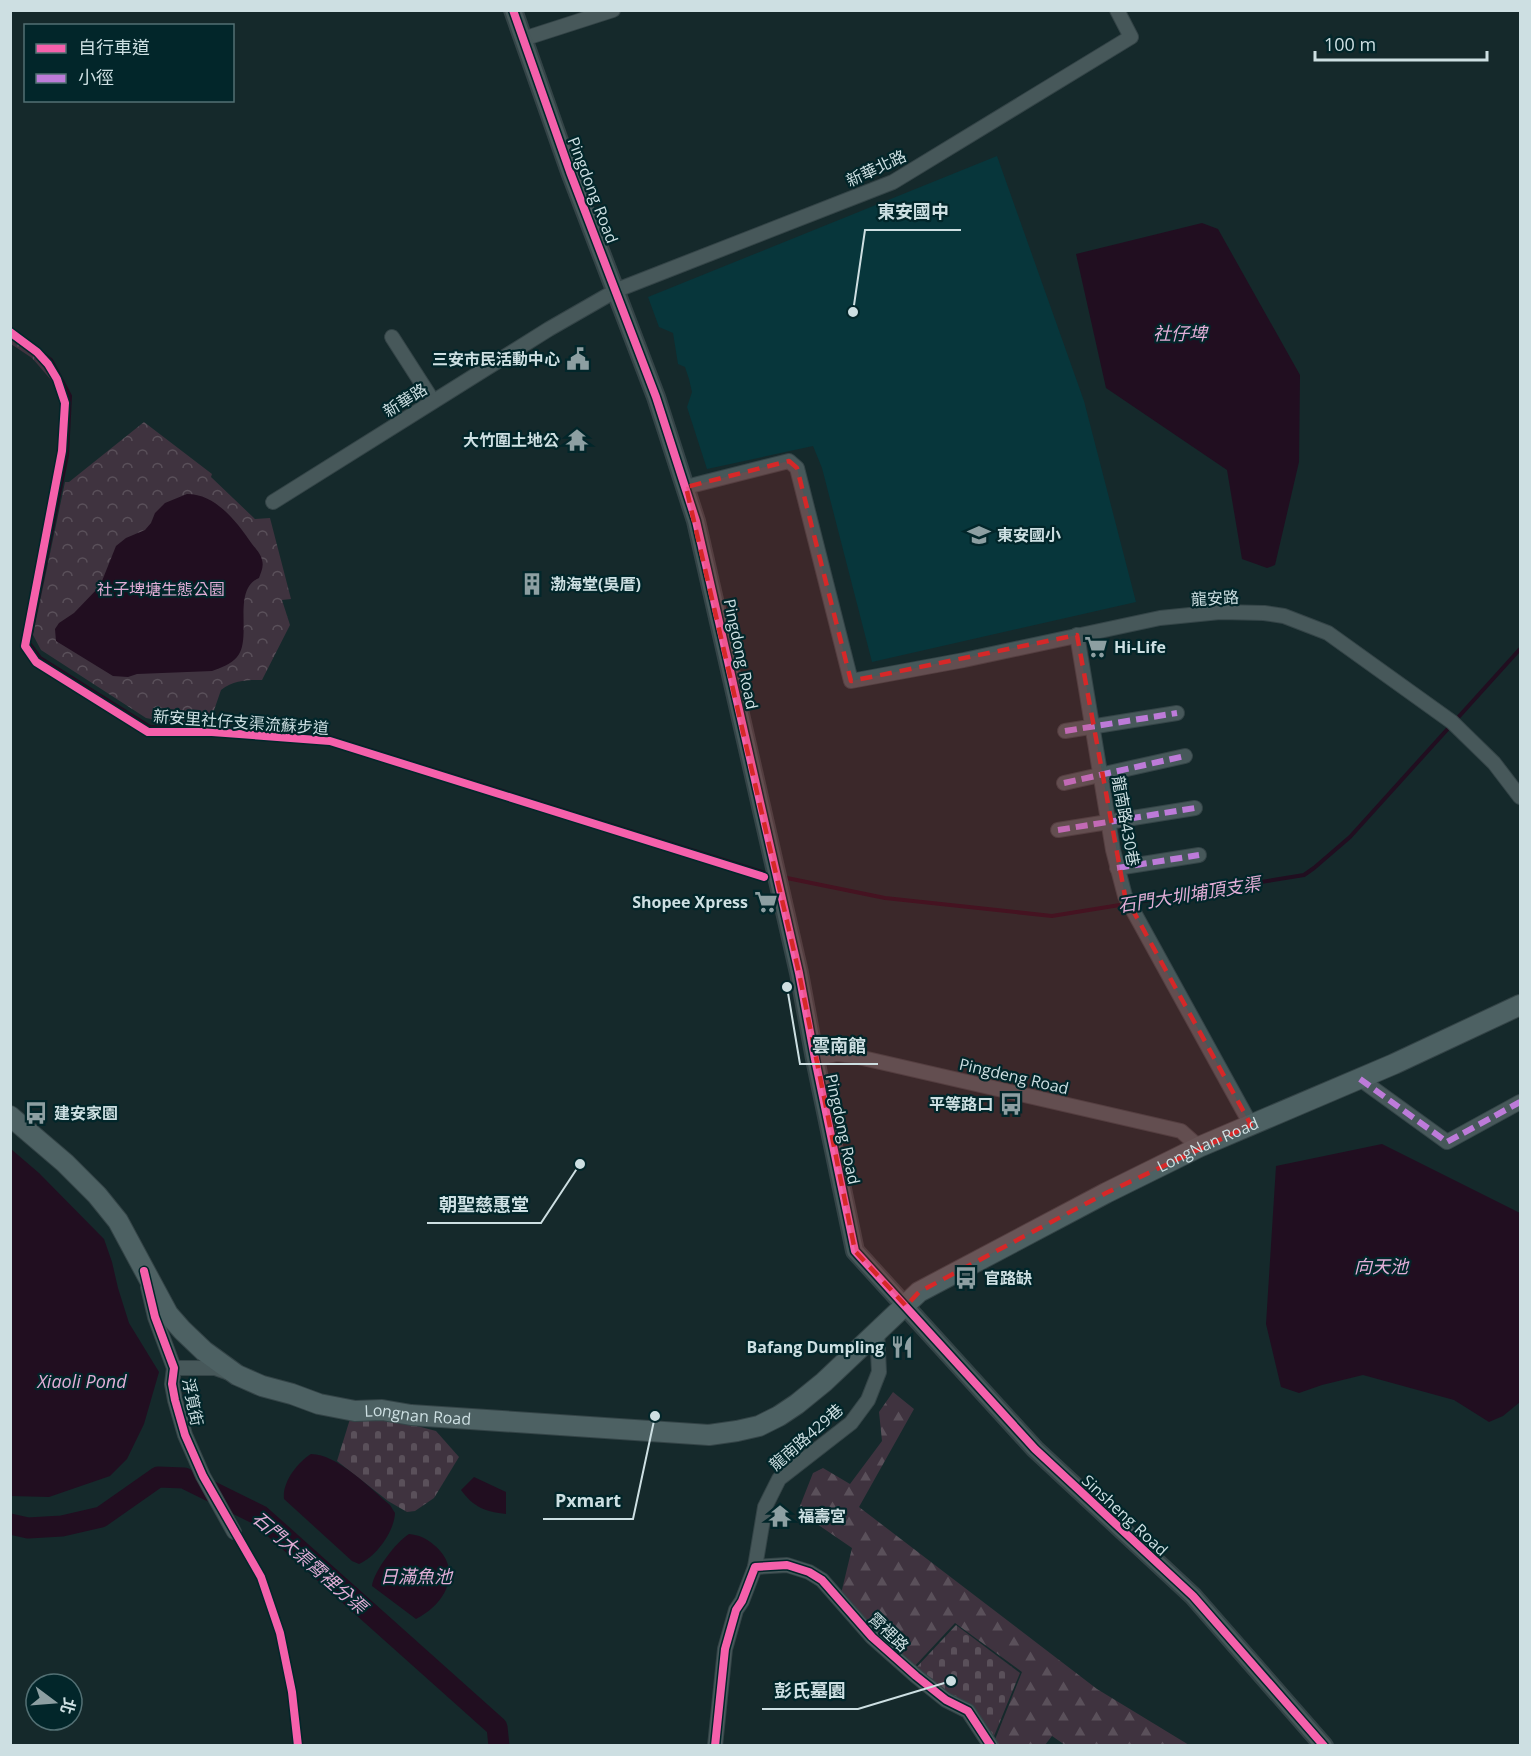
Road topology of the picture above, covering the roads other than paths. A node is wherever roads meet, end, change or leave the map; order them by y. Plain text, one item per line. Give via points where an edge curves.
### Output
1 (513, 10) edge
2 (613, 10) edge
3 (1117, 10) edge
4 (523, 39) junction
5 (617, 290) junction
6 (392, 337) dead end
7 (433, 401) junction
8 (686, 487) junction
9 (273, 502) dead end
10 (1077, 635) junction
11 (1176, 713) dead end
12 (1092, 725) junction
13 (1065, 731) dead end
14 (1185, 756) dead end
15 (1100, 775) junction
16 (1064, 783) dead end
17 (1521, 797) edge
18 (1195, 808) dead end
19 (1108, 822) junction
20 (1058, 830) dead end
21 (1199, 855) dead end
22 (1117, 868) junction
23 (1521, 1005) edge
24 (815, 1059) junction
25 (1360, 1079) junction
26 (1521, 1102) edge
27 (10, 1116) edge
28 (1251, 1125) junction
29 (1199, 1147) junction
30 (144, 1270) junction
31 (906, 1306) junction
32 (877, 1331) junction
33 (174, 1368) junction
34 (237, 1375) junction
35 (234, 1532) dead end
36 (755, 1566) junction
37 (715, 1746) edge
38 (991, 1746) edge
39 (1324, 1746) edge

1 - 4 street, Pingdong Road
2 - 4 street
3 - 5 street, 新華北路 via 1131,37 893,182
4 - 5 street, Pingdong Road
5 - 7 street, 新華路
5 - 8 street, Pingdong Road
6 - 7 street
7 - 9 street, 新華路
8 - 10 street, 龍安路 via 789,462 797,468 851,681
8 - 24 street, Pingdong Road via 711,577
10 - 12 street, 龍南路430巷
10 - 17 street, 龍安路 via 1160,618 1220,612 1284,616 1328,633 1454,725 1494,763
11 - 12 street
12 - 13 street
12 - 15 street, 龍南路430巷
14 - 15 street
15 - 16 street
15 - 19 street, 龍南路430巷
18 - 19 street
19 - 20 street
19 - 22 street, 龍南路430巷
21 - 22 street
22 - 28 street, 龍南路430巷 via 1129,905
23 - 25 main road, LongNan Road
24 - 29 street, Pingdeng Road via 837,1054 854,1056 931,1073 1181,1131
24 - 31 street, Pingdong Road via 855,1251
25 - 26 street via 1447,1142
25 - 28 main road, LongNan Road
27 - 30 main road, Longnan Road via 97,1195 118,1221
28 - 29 main road, LongNan Road
29 - 31 main road, LongNan Road via 919,1292
30 - 33 street, 浮筧街 via 155,1317
30 - 34 main road, Longnan Road via 168,1314 182,1330 204,1352
31 - 32 main road, Longnan Road
31 - 39 street, Sinsheng Road via 1035,1449 1200,1603
32 - 34 main road, Longnan Road via 824,1382 779,1416 759,1426 709,1434 355,1411 320,1404
32 - 36 street, 龍南路429巷 via 879,1372 868,1400 850,1423 779,1479 765,1507
33 - 34 street via 215,1368
33 - 35 street, 浮筧街 via 172,1384 185,1435
36 - 37 street, 龍南路429巷 via 724,1649
36 - 38 street, 霄裡路 via 787,1565 822,1580 872,1637 946,1700 968,1712

